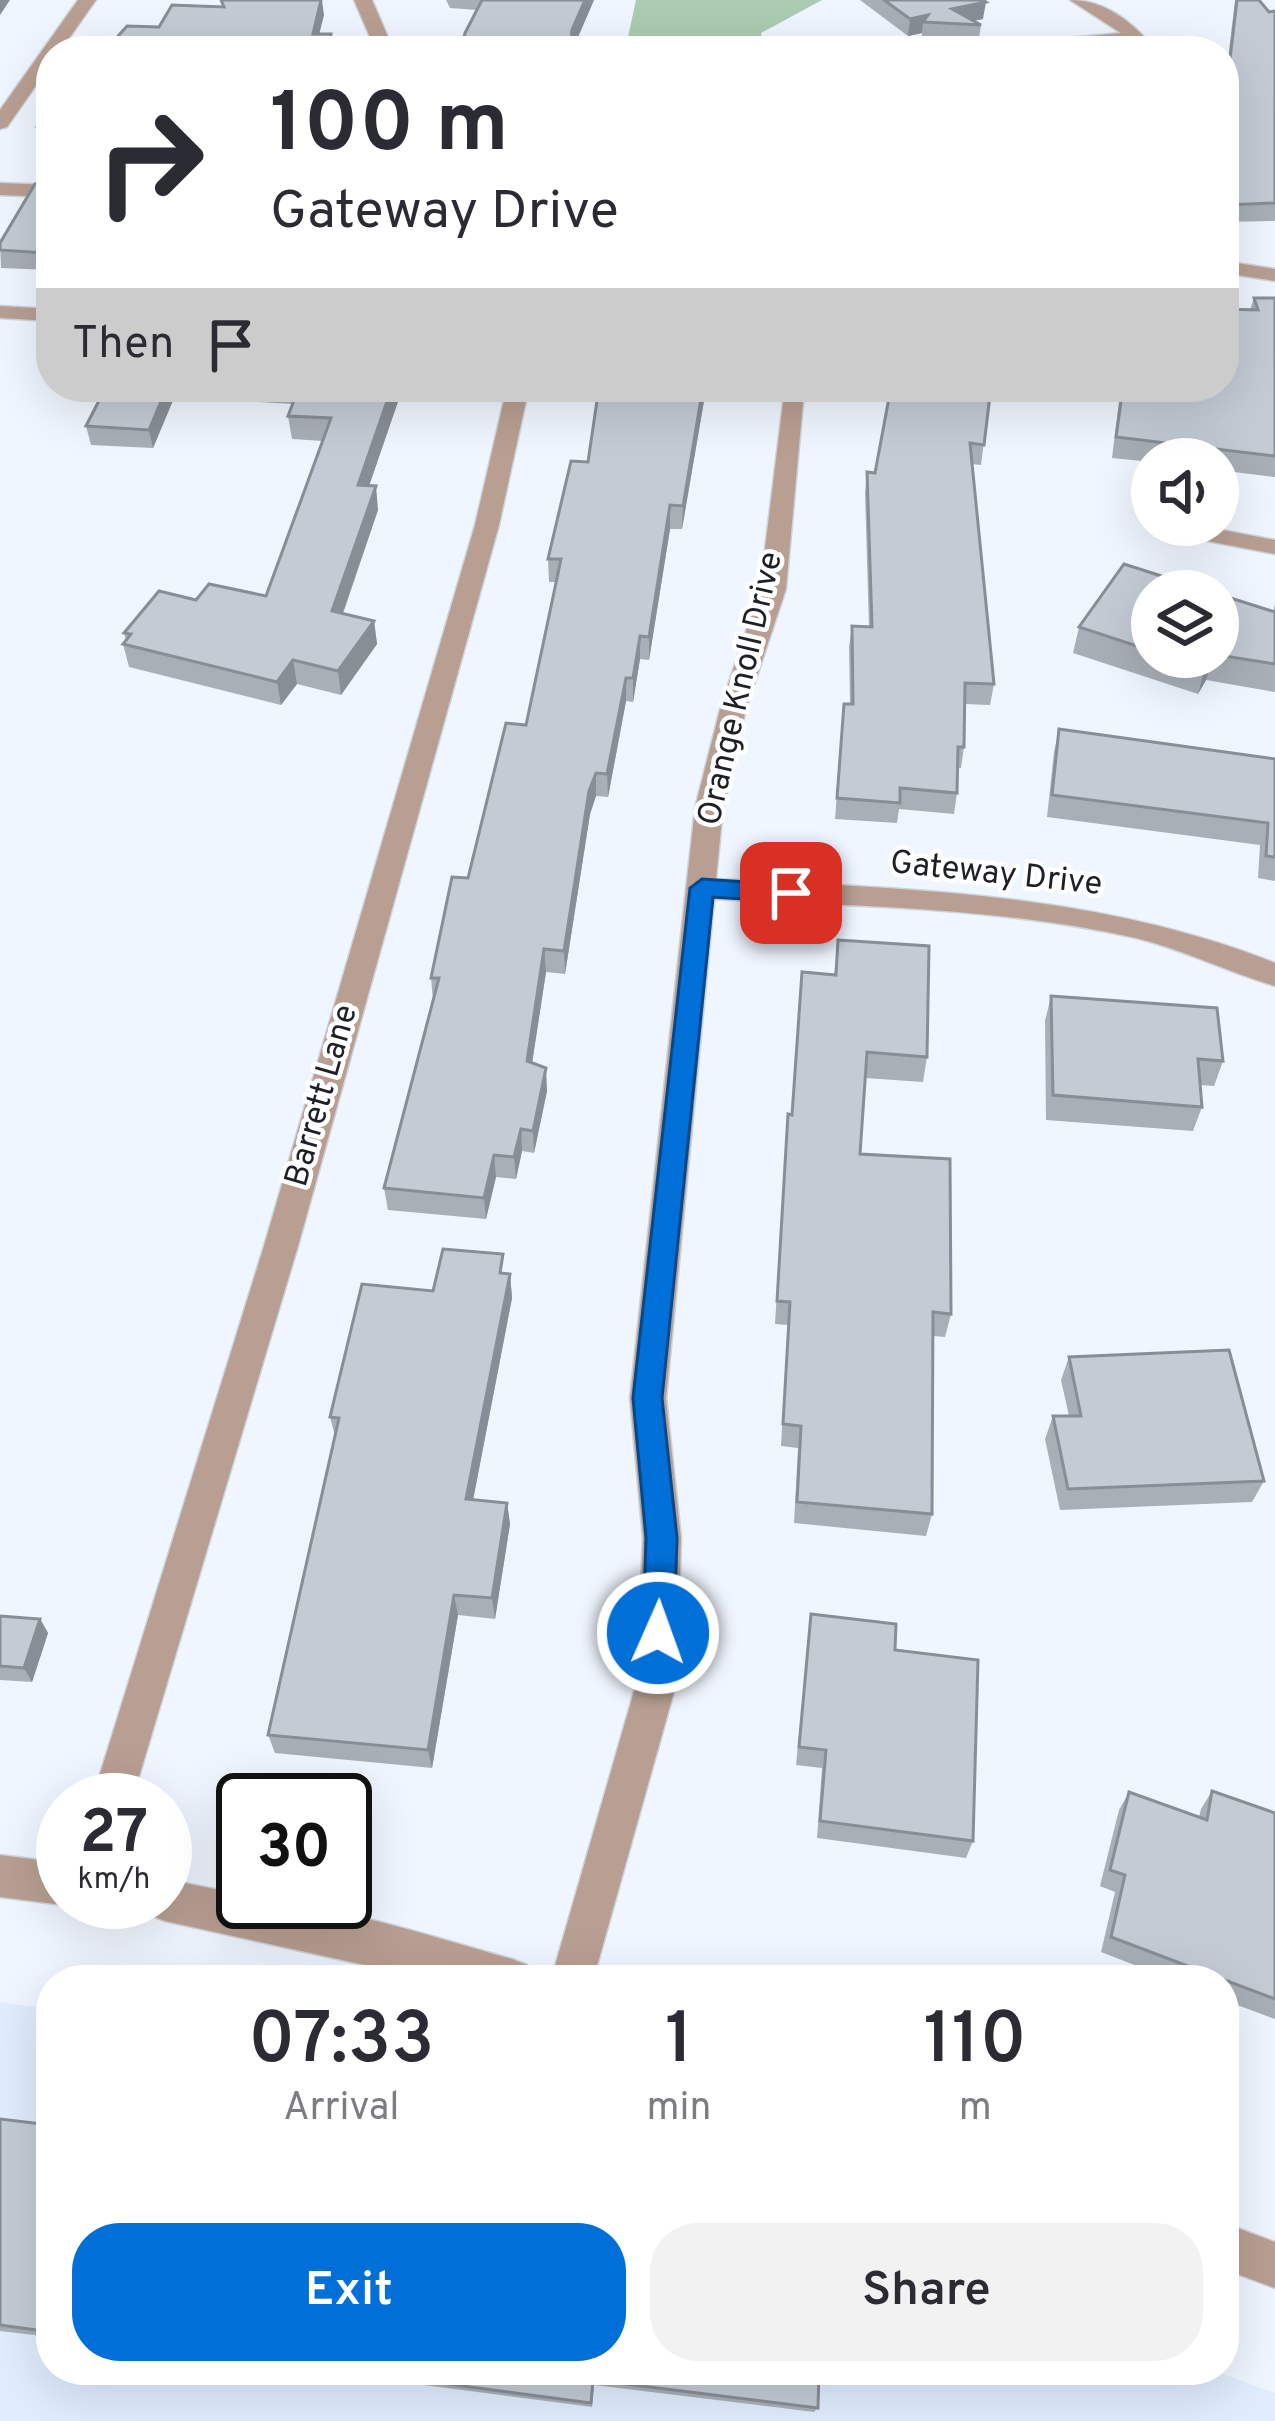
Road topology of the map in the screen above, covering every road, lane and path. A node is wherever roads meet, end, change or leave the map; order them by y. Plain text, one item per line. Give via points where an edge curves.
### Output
1 (87, 0) edge
2 (363, 0) edge
3 (1079, 0) edge
4 (61, 36) edge
5 (379, 36) edge
6 (1131, 36) edge
7 (36, 72) edge
8 (0, 122) edge
9 (0, 189) edge
10 (36, 190) edge
11 (1239, 269) edge
12 (1275, 275) edge
13 (0, 313) edge
14 (36, 314) edge
15 (515, 402) edge
16 (793, 402) edge
17 (1239, 540) edge
18 (1275, 547) edge
19 (702, 888) junction
20 (1275, 975) edge
21 (120, 1773) edge
22 (0, 1876) edge
23 (36, 1881) edge
24 (192, 1906) edge
25 (456, 1965) edge
26 (576, 1965) edge
27 (1239, 2252) edge
28 (1275, 2265) edge

1 - 4 street
2 - 5 street
3 - 6 street
7 - 8 street
9 - 10 street
11 - 12 street
13 - 14 street
15 - 21 street, Barrett Lane via 487,525 281,1246
16 - 19 street, Orange Knoll Drive via 773,589 714,788
17 - 18 street
19 - 20 street, Gateway Drive via 1014,908 1135,927
19 - 26 street, Orange Knoll Drive via 648,1398 662,1538 657,1681
22 - 23 street
24 - 25 street
27 - 28 street

